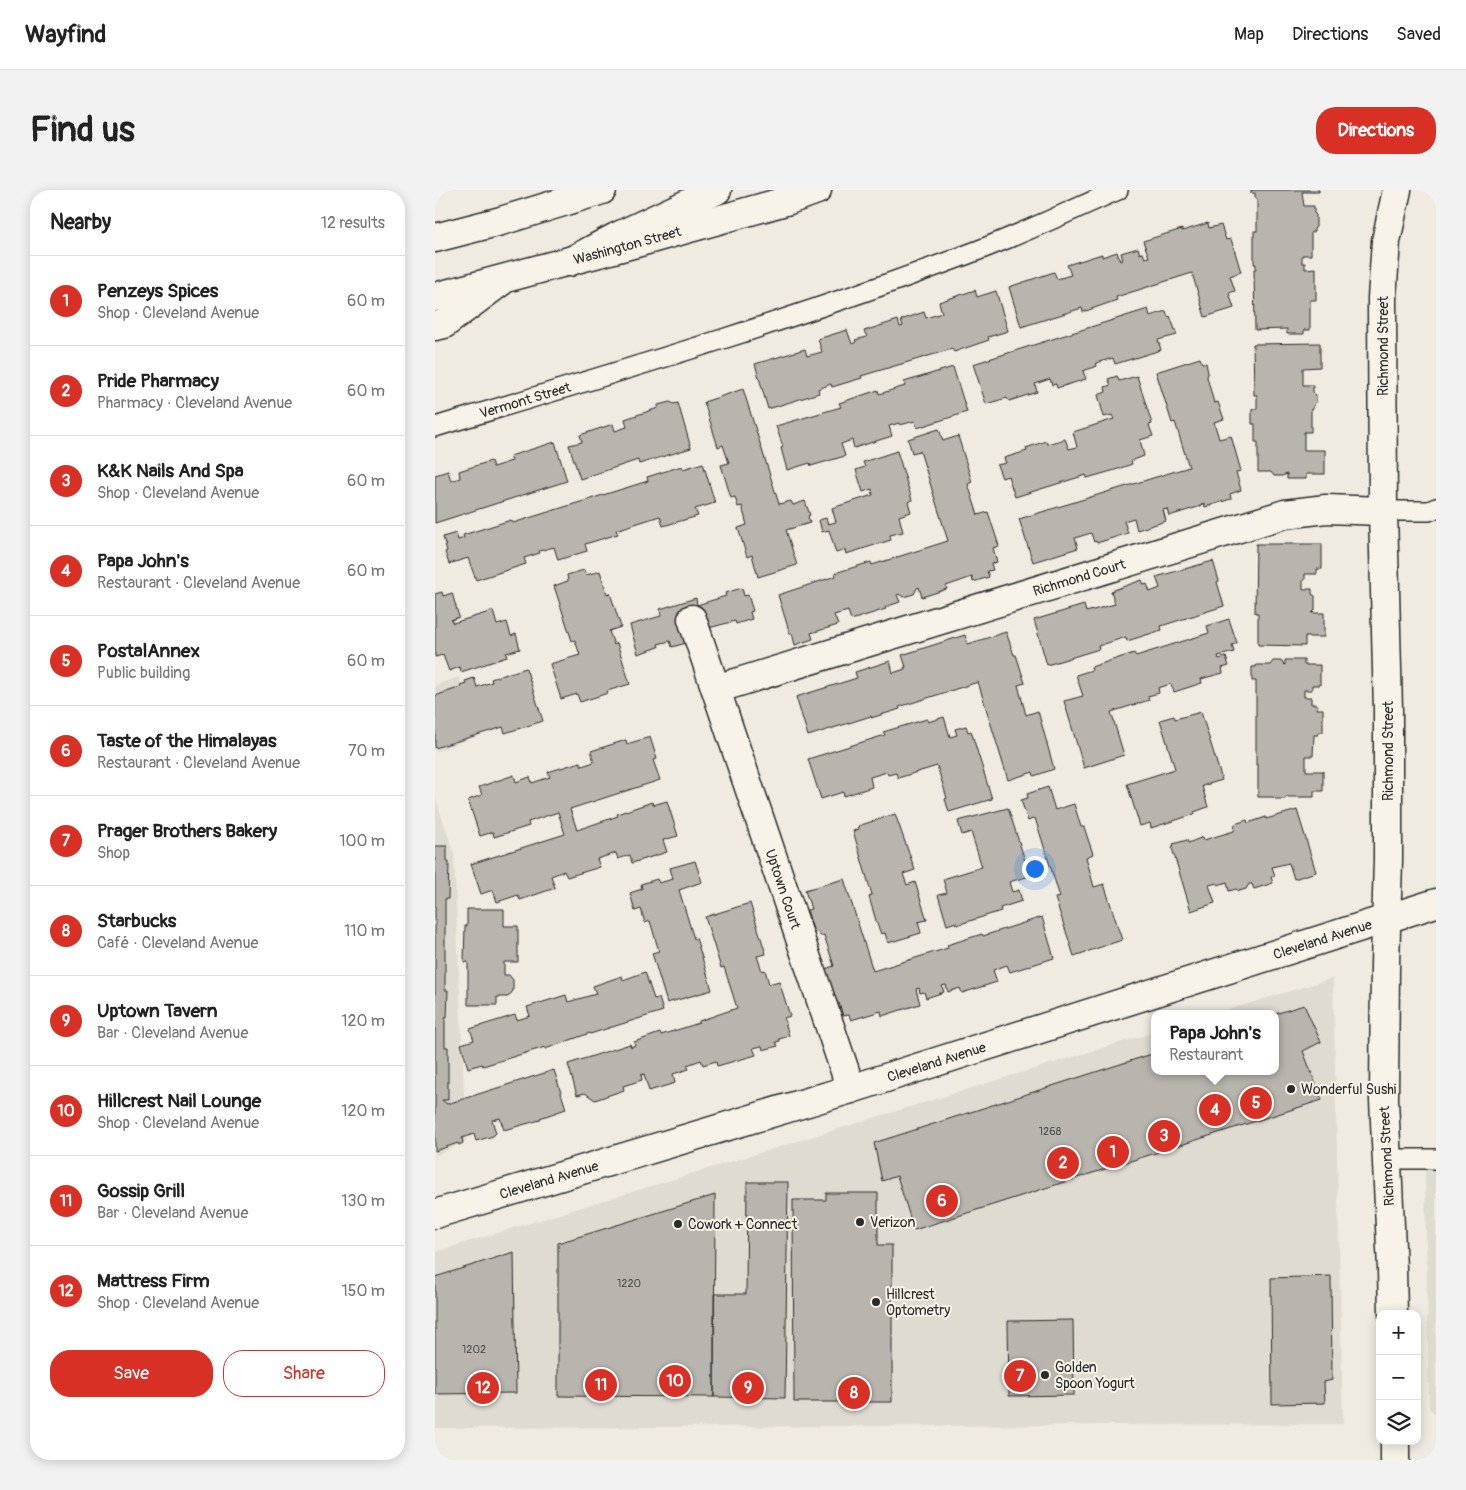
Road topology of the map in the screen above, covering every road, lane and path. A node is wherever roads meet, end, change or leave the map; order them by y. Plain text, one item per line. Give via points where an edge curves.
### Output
1 (602, 190) edge
2 (717, 190) edge
3 (817, 190) edge
4 (1118, 190) edge
5 (1397, 190) edge
6 (435, 238) edge
7 (569, 262) junction
8 (503, 280) junction
9 (435, 297) edge
10 (435, 326) edge
11 (435, 426) edge
12 (1436, 508) edge
13 (1383, 511) junction
14 (692, 619) dead end
15 (716, 689) junction
16 (1434, 903) edge
17 (1387, 917) junction
18 (851, 1089) junction
19 (1388, 1159) junction
20 (1436, 1159) edge
21 (435, 1214) edge
22 (1393, 1310) edge
23 (1395, 1445) edge
24 (1395, 1460) edge

1 - 6 main road
2 - 7 main road
3 - 7 main road, Washington Street
4 - 11 lane, Vermont Street via 971,253 703,346
5 - 13 main road, Richmond Street via 1386,241 1382,298
7 - 8 main road, Washington Street
8 - 9 main road, Washington Street
8 - 10 main road via 444,324
12 - 13 lane via 1429,511
13 - 15 main road, Richmond Court via 1326,509 1285,514
13 - 17 main road, Richmond Street via 1388,710
14 - 15 main road, Uptown Court
15 - 18 main road, Uptown Court
16 - 17 main road, Cleveland Avenue
17 - 18 main road, Cleveland Avenue
17 - 19 main road, Richmond Street via 1384,1100
18 - 21 main road, Cleveland Avenue
19 - 20 lane
19 - 22 main road, Richmond Street
23 - 24 main road

